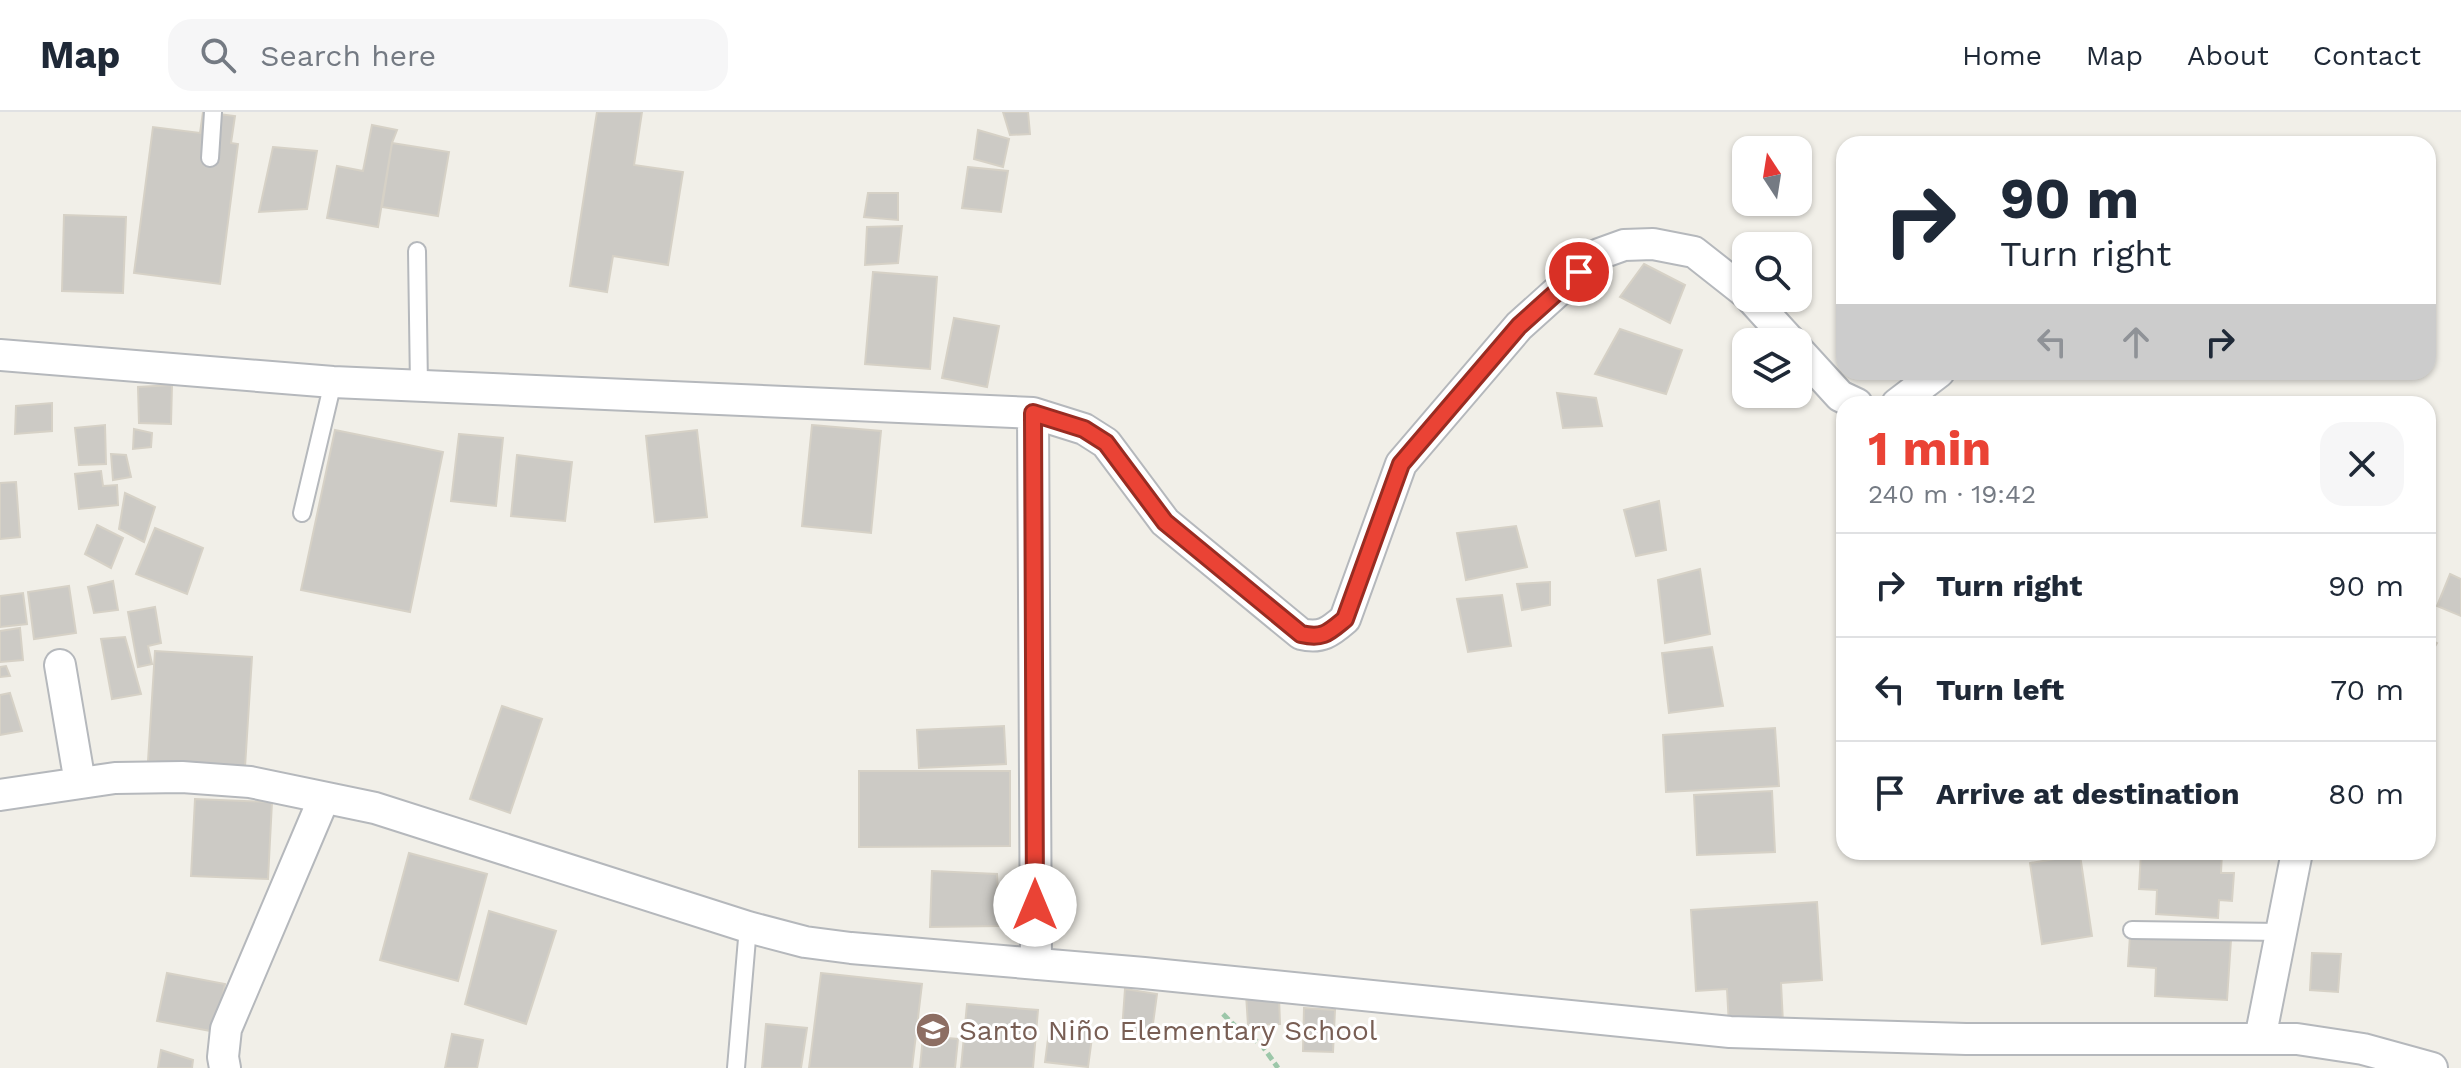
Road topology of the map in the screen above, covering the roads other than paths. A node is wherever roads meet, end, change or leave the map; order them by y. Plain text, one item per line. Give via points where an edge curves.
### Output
1 (213, 112) edge
2 (210, 158) dead end
3 (417, 251) dead end
4 (1732, 282) edge
5 (1764, 312) edge
6 (1778, 328) edge
7 (0, 355) edge
8 (1812, 365) edge
9 (1928, 380) edge
10 (333, 382) junction
11 (419, 386) junction
12 (1840, 396) edge
13 (1908, 396) edge
14 (1033, 413) junction
15 (302, 513) dead end
16 (60, 665) dead end
17 (80, 783) junction
18 (0, 795) edge
19 (324, 798) junction
20 (2295, 860) edge
21 (748, 927) junction
22 (2132, 930) dead end
23 (2281, 932) junction
24 (1036, 964) junction
25 (2260, 1039) junction
26 (225, 1068) edge
27 (736, 1068) edge
28 (2432, 1068) edge

1 - 2 lane
3 - 11 lane
4 - 14 street via 1694,252 1653,244 1624,245 1599,254 1519,326 1401,464 1345,619 1316,638 1301,634 1165,522 1106,443 1084,429
5 - 6 street
7 - 10 street
8 - 12 street
9 - 13 street
10 - 11 street
10 - 15 lane
11 - 14 street
14 - 24 street
16 - 17 street
17 - 18 street
17 - 19 street via 182,777 250,782
19 - 21 street via 375,808
19 - 26 street via 226,1029
20 - 23 street
21 - 24 street via 851,948
21 - 27 lane
22 - 23 lane
23 - 25 street
24 - 25 street via 1730,1032
25 - 28 street via 2363,1049

